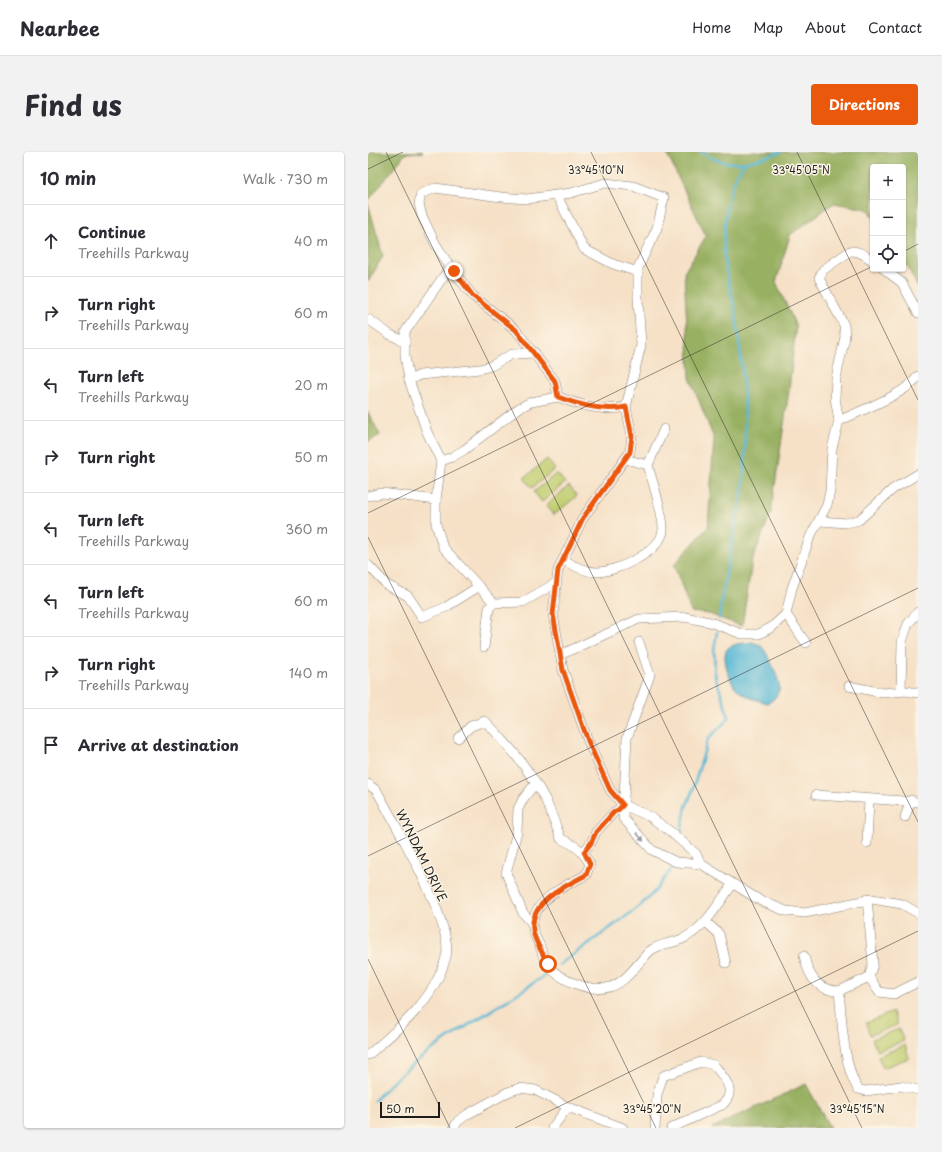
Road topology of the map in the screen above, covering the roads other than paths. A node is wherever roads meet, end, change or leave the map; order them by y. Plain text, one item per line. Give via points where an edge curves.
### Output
1 (557, 196) junction
2 (870, 259) edge
3 (450, 267) junction
4 (638, 272) junction
5 (888, 272) edge
6 (918, 313) edge
7 (368, 319) edge
8 (405, 342) junction
9 (535, 353) junction
10 (918, 376) edge
11 (409, 380) junction
12 (558, 397) junction
13 (626, 407) junction
14 (839, 420) junction
15 (664, 429) dead end
16 (625, 459) junction
17 (441, 461) junction
18 (648, 465) junction
19 (918, 474) edge
20 (368, 496) edge
21 (436, 500) junction
22 (820, 521) junction
23 (563, 559) junction
24 (368, 566) edge
25 (556, 583) junction
26 (478, 587) junction
27 (494, 603) junction
28 (918, 612) edge
29 (786, 614) junction
30 (639, 642) dead end
31 (806, 643) dead end
32 (484, 647) dead end
33 (560, 655) junction
34 (849, 686) dead end
35 (900, 691) junction
36 (918, 692) edge
37 (458, 738) dead end
38 (368, 784) edge
39 (535, 784) junction
40 (816, 795) dead end
41 (869, 800) junction
42 (914, 801) edge
43 (623, 805) junction
44 (905, 817) dead end
45 (867, 843) dead end
46 (584, 852) junction
47 (701, 864) junction
48 (732, 884) junction
49 (867, 899) junction
50 (918, 913) edge
51 (706, 922) junction
52 (532, 923) junction
53 (804, 956) dead end
54 (726, 963) dead end
55 (869, 977) junction
56 (918, 982) edge
57 (839, 991) junction
58 (368, 1054) edge
59 (918, 1090) edge
60 (568, 1107) junction
61 (609, 1123) junction
62 (454, 1128) edge
63 (552, 1128) edge
64 (598, 1128) edge
65 (623, 1128) edge
66 (655, 1128) edge
67 (671, 1128) edge

1 - 3 street via 528,199 435,188 421,194 419,204 422,216 434,243
1 - 4 street via 584,249 613,264
1 - 4 street via 605,182 633,186 664,198 657,228
2 - 14 street via 850,251 820,274 821,282 844,325 845,337 836,378 835,398
3 - 8 street via 405,332
3 - 9 street via 473,296 516,330
4 - 13 street via 641,345
5 - 6 street via 902,284
7 - 8 street via 388,334
8 - 11 street
9 - 11 street via 512,354 492,366 420,375
9 - 12 street via 555,381
10 - 14 street via 911,385 897,393
11 - 17 street via 427,432
12 - 13 street via 601,408
12 - 17 street via 531,402 519,408 452,457
13 - 16 street via 632,436 630,452
14 - 22 street via 832,448 830,491
15 - 18 street
16 - 18 street
16 - 23 street via 583,518
17 - 21 street
18 - 23 street via 661,516 663,530 659,541 646,553 611,571 584,570
19 - 22 street via 893,489 859,520 846,523
20 - 21 street via 382,494
21 - 26 street via 436,524 443,547
22 - 29 street via 810,537 799,567
23 - 25 street
24 - 26 street via 387,585 408,596 422,617 446,607
25 - 27 street via 523,602
25 - 33 street via 553,614
26 - 27 street
27 - 32 street via 489,608
28 - 35 street via 908,624 902,642
29 - 31 street
29 - 33 street via 759,634 742,634 710,622 684,617 639,619
30 - 43 street via 650,674 627,738
33 - 43 street via 588,741 610,790
34 - 35 street via 883,692
35 - 36 street
37 - 39 street via 471,726 486,721 501,737
38 - 58 street, WYNDAM DRIVE via 377,791 425,882 446,935 448,948 438,981 408,1021
39 - 46 street via 545,800 561,839 574,844
39 - 52 street via 518,809 518,832 506,873 523,913
40 - 41 street
41 - 42 street
41 - 45 street
42 - 44 street
43 - 46 street via 596,832
43 - 47 street via 649,816 671,832 696,854
43 -> 47 street via 623,818 652,850 676,862
46 - 52 street via 590,864 586,875 546,900 538,909
47 - 48 street
48 - 49 street via 761,901 786,911 805,913
48 - 51 street
49 - 50 street via 902,904
49 - 55 street via 873,964
51 - 52 street via 683,939 660,945 650,951 643,961 618,983 609,987 585,988 564,978 548,964
51 - 54 street via 719,934
53 - 57 street via 807,971 813,981 823,988
55 - 56 street via 879,992 894,994
55 - 57 street
57 - 59 street via 844,1047 854,1084 866,1092 901,1086
60 - 61 street
60 - 62 street via 535,1090 520,1088 468,1114 458,1121
60 - 63 street
61 - 64 street
61 - 65 street
66 - 67 street via 657,1095 663,1076 701,1062 714,1065 724,1078 730,1092 729,1099 722,1105

